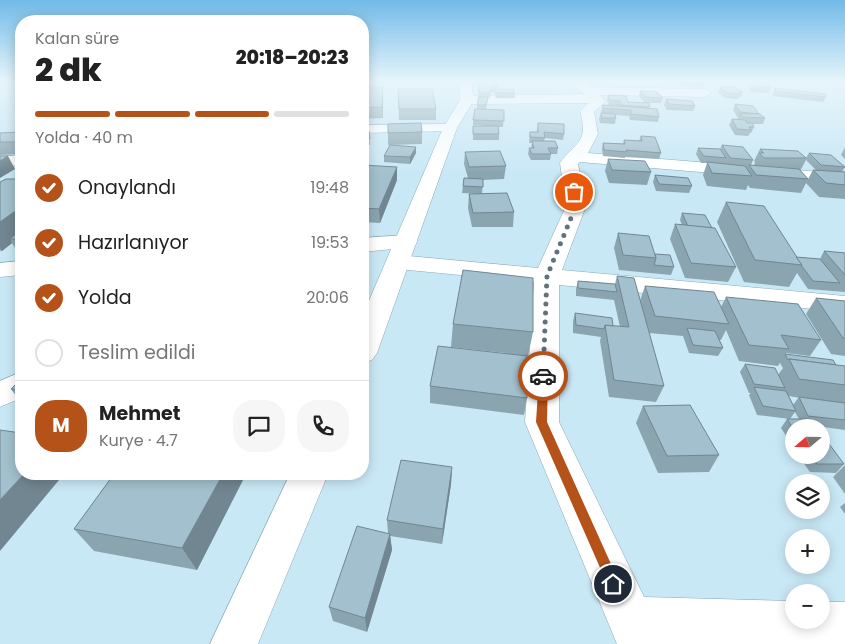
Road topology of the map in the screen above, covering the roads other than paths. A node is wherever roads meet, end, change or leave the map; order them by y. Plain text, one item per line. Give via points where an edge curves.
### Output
1 (457, 112) edge
2 (586, 112) edge
3 (450, 128) junction
4 (369, 130) edge
5 (575, 157) junction
6 (15, 161) edge
7 (0, 162) edge
8 (845, 179) edge
9 (369, 246) edge
10 (402, 252) junction
11 (15, 269) edge
12 (0, 270) edge
13 (547, 276) junction
14 (845, 304) edge
15 (369, 335) edge
16 (15, 387) edge
17 (0, 395) edge
18 (306, 480) edge
19 (845, 626) edge
20 (635, 632) edge
21 (234, 644) edge

1 - 3 street
2 - 5 street via 591,124 585,148
3 - 4 street
3 - 10 street
5 - 8 street
5 - 13 street via 569,163 576,206
6 - 7 street
9 - 10 street
10 - 13 street
10 - 15 street
11 - 12 street
13 - 14 street
13 - 20 street via 542,422
16 - 17 street
18 - 21 street
19 - 20 street

